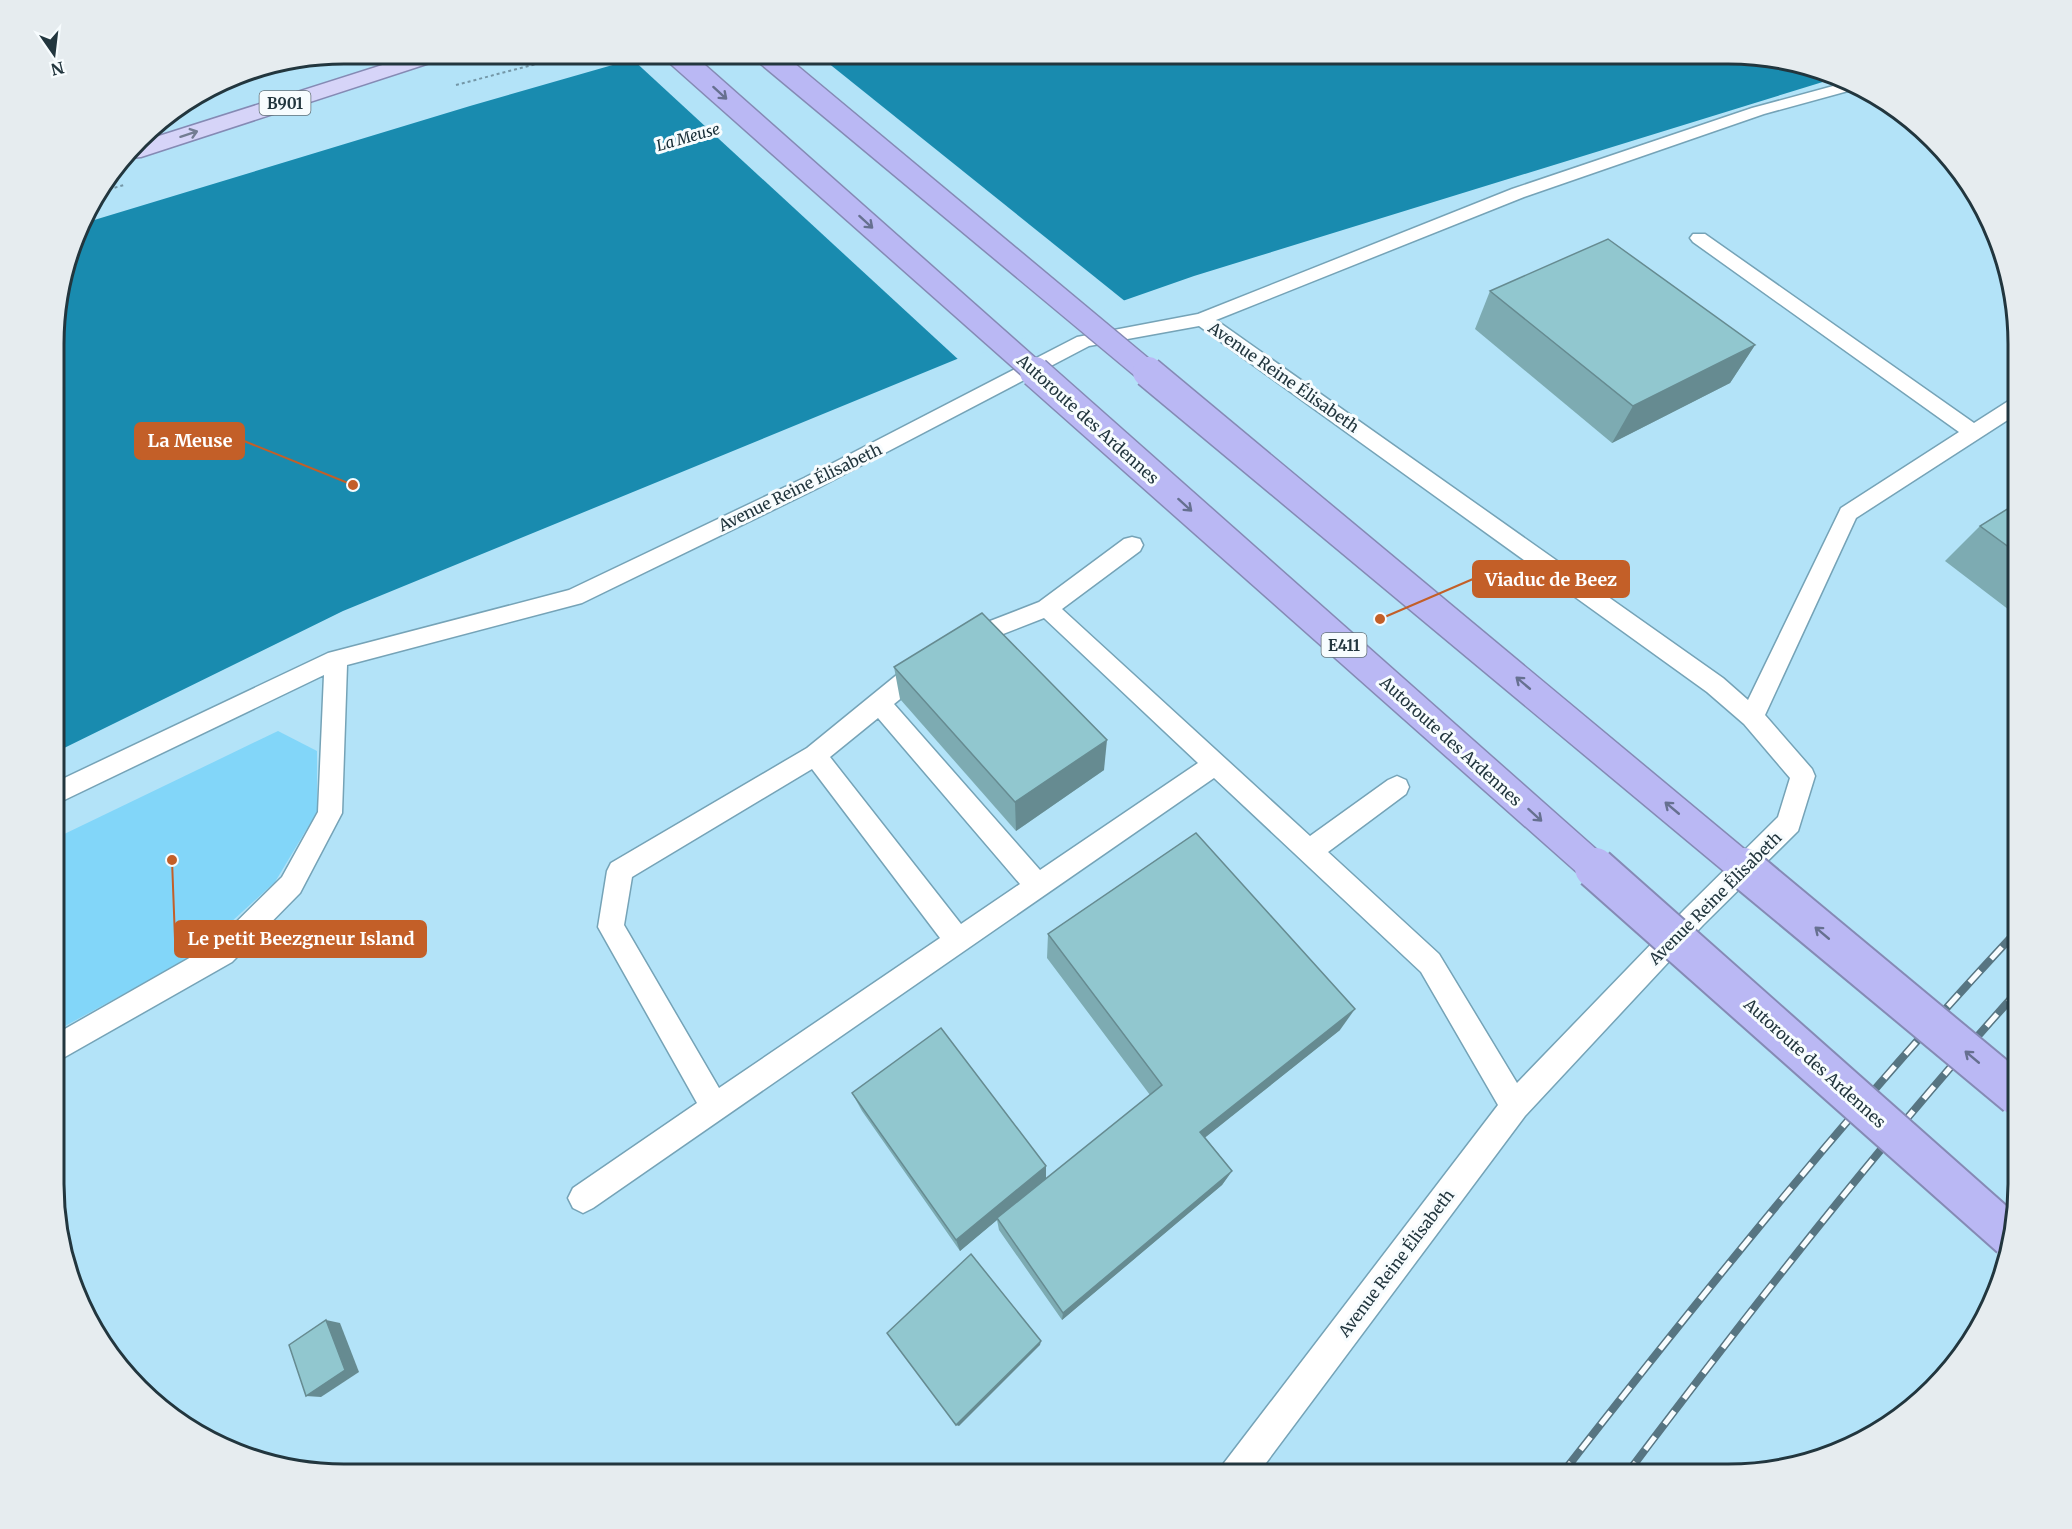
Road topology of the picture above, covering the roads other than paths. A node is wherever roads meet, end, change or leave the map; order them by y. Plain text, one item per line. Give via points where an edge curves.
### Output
1 (404, 65) edge
2 (688, 65) edge
3 (779, 65) edge
4 (1841, 89) edge
5 (146, 148) edge
6 (1699, 238) dead end
7 (1202, 319) junction
8 (2008, 411) edge
9 (1974, 433) junction
10 (1132, 545) dead end
11 (1047, 608) junction
12 (336, 659) junction
13 (879, 703) junction
14 (1752, 717) junction
15 (815, 755) junction
16 (1215, 764) junction
17 (1397, 787) dead end
18 (64, 790) edge
19 (1309, 851) junction
20 (1038, 886) junction
21 (958, 941) junction
22 (64, 1044) edge
23 (2008, 1088) edge
24 (1515, 1106) junction
25 (715, 1108) junction
26 (583, 1198) dead end
27 (2004, 1229) edge
28 (1244, 1464) edge

5 -> 1 main road, B901
2 -> 27 highway, Autoroute des Ardennes / E411, bridge
23 -> 3 highway, bridge
4 - 7 lane via 1758,111 1518,193
6 - 9 lane
7 - 12 lane, Avenue Reine Élisabeth via 1084,341 811,483 574,597
7 - 14 lane, Avenue Reine Élisabeth via 1715,685
8 - 9 lane
9 - 14 lane via 1848,513
10 - 11 lane
11 - 13 lane via 944,649
11 - 16 lane
12 - 18 lane, Avenue Reine Élisabeth
12 - 22 lane via 330,813 291,885 223,954
13 - 15 lane
13 - 20 lane
14 - 24 lane, Avenue Reine Élisabeth via 1803,776 1789,823
15 - 21 lane
15 - 25 lane via 620,871 611,927
16 - 19 lane
16 - 20 lane
17 - 19 lane
19 - 24 lane via 1430,963
20 - 21 lane
21 - 25 lane
24 - 28 lane, Avenue Reine Élisabeth
25 - 26 lane

